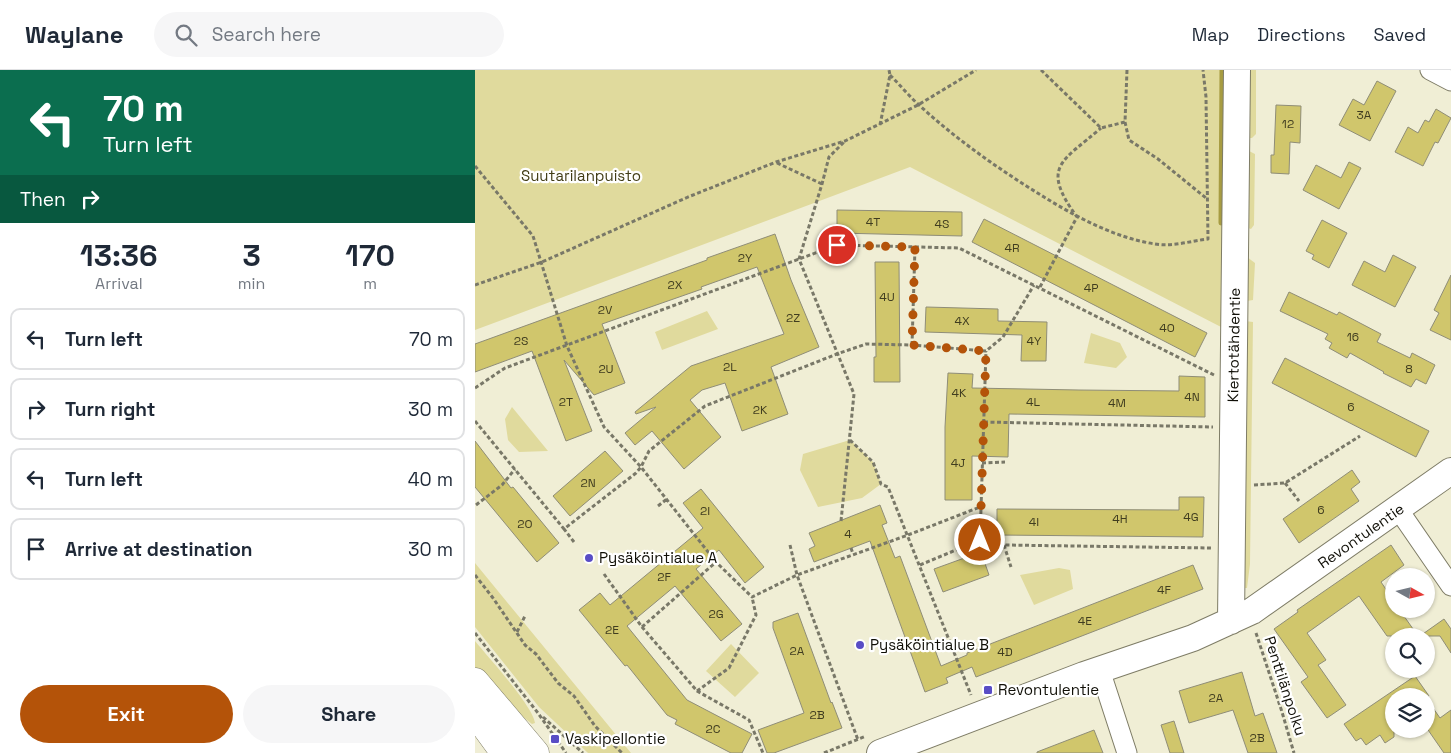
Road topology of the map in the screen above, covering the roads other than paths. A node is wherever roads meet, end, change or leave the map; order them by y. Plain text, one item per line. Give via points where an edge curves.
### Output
1 (1237, 70) edge
2 (1430, 70) edge
3 (1451, 81) edge
4 (1451, 471) edge
5 (1398, 509) junction
6 (1451, 586) edge
7 (1242, 623) junction
8 (1100, 670) junction
9 (475, 682) edge
10 (475, 712) edge
11 (505, 753) edge
12 (535, 753) edge
13 (880, 753) edge
14 (1127, 753) edge

1 - 7 street, Kiertotähdentie
2 - 3 street
4 - 5 street, Revontulentie
5 - 6 street
5 - 7 street, Revontulentie via 1252,611
7 - 8 street, Revontulentie
8 - 13 street, Revontulentie
8 - 14 street
9 - 12 main road
10 - 11 main road

